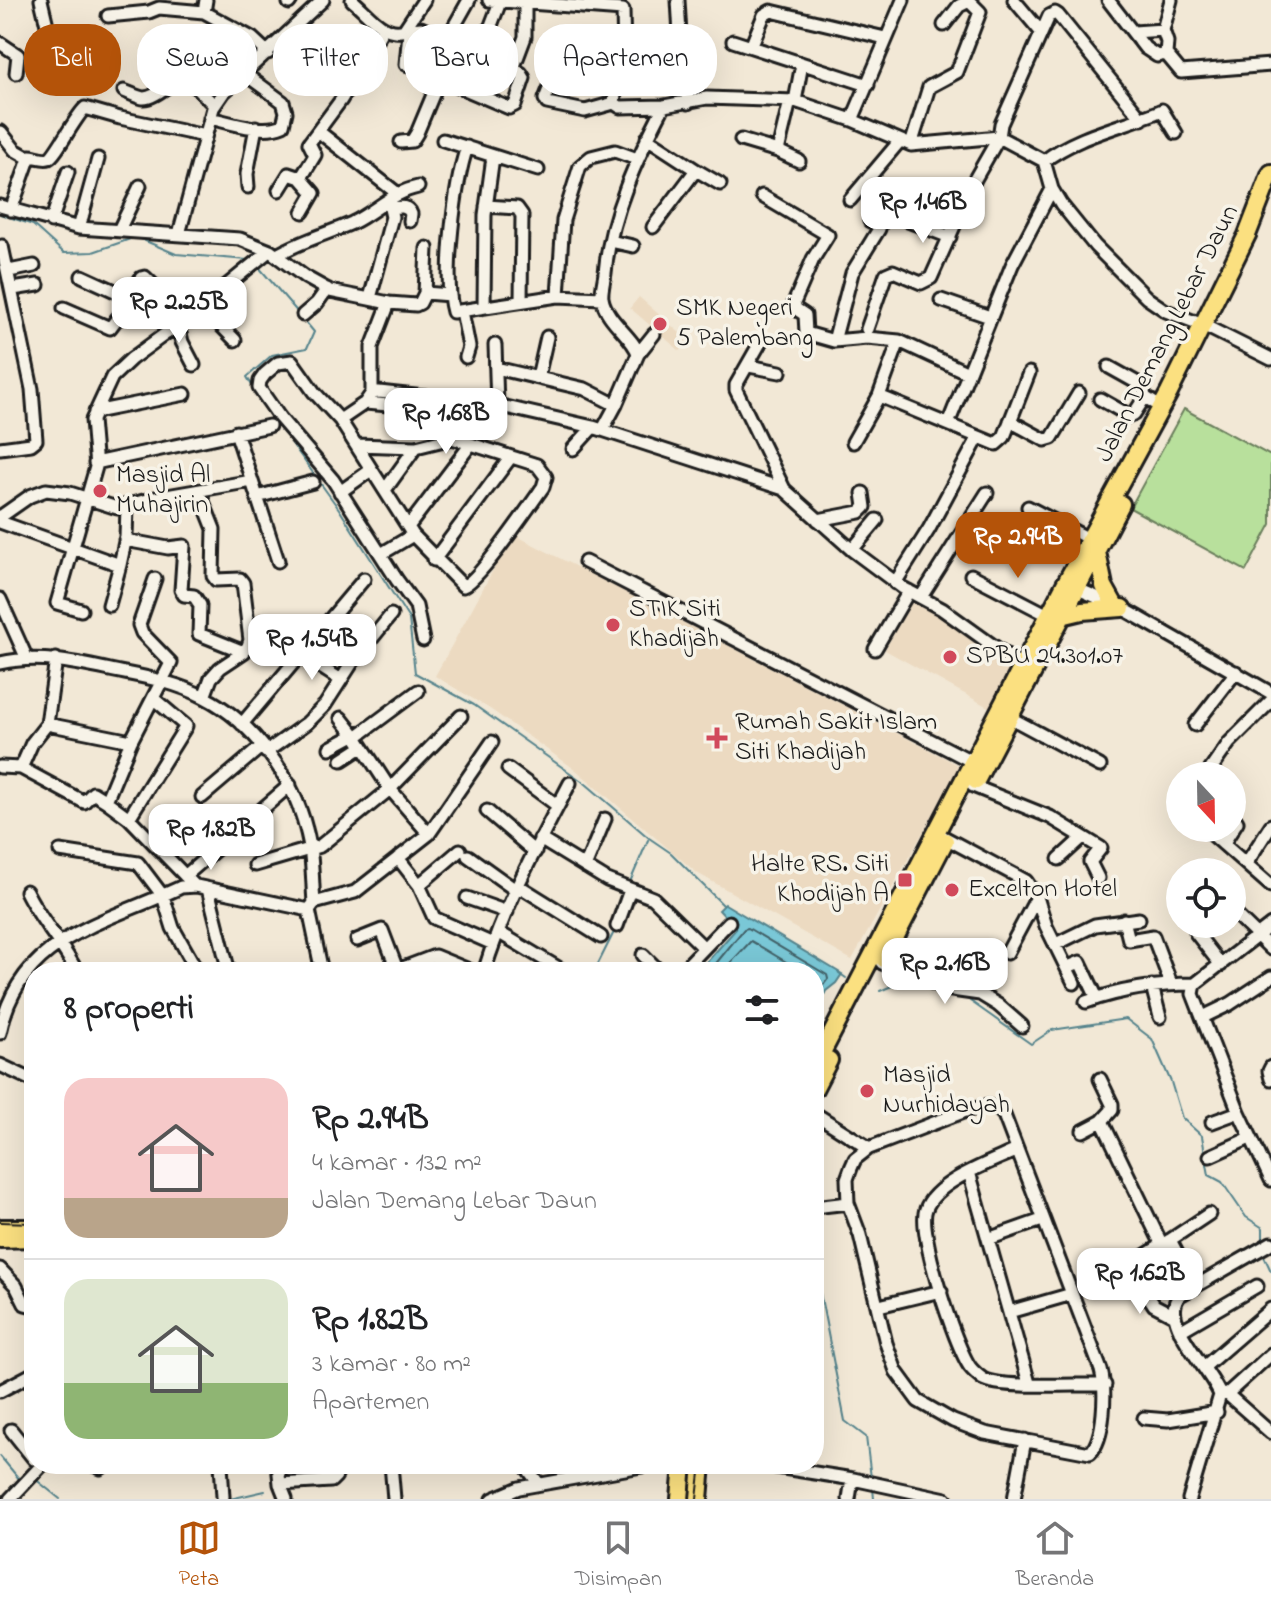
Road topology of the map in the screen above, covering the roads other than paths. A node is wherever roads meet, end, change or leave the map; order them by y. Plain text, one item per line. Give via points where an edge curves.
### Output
1 (41, 0) edge
2 (323, 0) edge
3 (352, 0) edge
4 (424, 0) edge
5 (469, 0) edge
6 (678, 0) edge
7 (903, 0) edge
8 (1014, 0) edge
9 (1171, 0) edge
10 (494, 1) edge
11 (1111, 2) edge
12 (573, 3) edge
13 (158, 4) edge
14 (525, 5) junction
15 (622, 5) edge
16 (205, 6) edge
17 (108, 16) dead end
18 (47, 24) edge
19 (378, 24) edge
20 (455, 24) edge
21 (488, 24) edge
22 (944, 25) dead end
23 (1163, 30) junction
24 (388, 31) edge
25 (1041, 32) junction
26 (1134, 32) junction
27 (885, 38) junction
28 (733, 41) dead end
29 (0, 43) edge
30 (751, 47) junction
31 (268, 53) junction
32 (1166, 54) junction
33 (518, 56) edge
34 (257, 63) edge
35 (802, 64) junction
36 (1271, 65) edge
37 (16, 73) dead end
38 (518, 73) edge
39 (257, 83) edge
40 (868, 85) junction
41 (124, 91) dead end
42 (137, 95) edge
43 (205, 96) edge
44 (221, 96) edge
45 (343, 96) edge
46 (432, 96) edge
47 (483, 96) edge
48 (518, 96) edge
49 (518, 96) edge
50 (546, 96) edge
51 (793, 101) junction
52 (614, 103) junction
53 (688, 103) junction
54 (214, 105) junction
55 (664, 106) junction
56 (210, 118) junction
57 (1142, 119) junction
58 (852, 120) junction
59 (256, 127) junction
60 (318, 131) junction
61 (1, 132) edge
62 (1176, 133) dead end
63 (205, 136) junction
64 (999, 137) junction
65 (647, 138) junction
66 (443, 140) dead end
67 (741, 140) dead end
68 (401, 142) dead end
69 (905, 144) junction
70 (467, 147) junction
71 (778, 151) junction
72 (493, 157) junction
73 (29, 158) junction
74 (98, 159) dead end
75 (637, 159) junction
76 (799, 161) dead end
77 (1044, 161) junction
78 (538, 170) dead end
79 (696, 170) junction
80 (68, 172) dead end
81 (1271, 173) edge
82 (301, 178) junction
83 (720, 184) dead end
84 (140, 186) dead end
85 (248, 187) dead end
86 (418, 187) dead end
87 (1052, 189) junction
88 (279, 190) dead end
89 (762, 196) dead end
90 (1271, 198) edge
91 (850, 200) dead end
92 (392, 201) junction
93 (486, 206) junction
94 (6, 208) edge
95 (303, 212) dead end
96 (410, 221) dead end
97 (870, 221) dead end
98 (908, 221) dead end
99 (51, 222) junction
100 (653, 227) dead end
101 (79, 228) junction
102 (119, 230) junction
103 (179, 234) junction
104 (950, 237) junction
105 (610, 241) junction
106 (2, 246) edge
107 (633, 246) dead end
108 (427, 248) dead end
109 (269, 254) junction
110 (34, 266) dead end
111 (9, 271) junction
112 (82, 276) dead end
113 (38, 285) dead end
114 (327, 289) junction
115 (13, 290) junction
116 (0, 293) edge
117 (425, 293) junction
118 (450, 295) junction
119 (558, 296) junction
120 (128, 297) junction
121 (370, 298) junction
122 (602, 298) junction
123 (941, 300) dead end
124 (521, 301) junction
125 (389, 303) junction
126 (201, 305) junction
127 (484, 306) junction
128 (64, 308) dead end
129 (462, 311) junction
130 (303, 315) dead end
131 (990, 317) junction
132 (182, 321) junction
133 (1207, 327) junction
134 (867, 329) dead end
135 (654, 334) dead end
136 (547, 337) dead end
137 (235, 340) dead end
138 (834, 341) junction
139 (899, 341) junction
140 (760, 343) dead end
141 (495, 345) dead end
142 (638, 354) junction
143 (466, 357) dead end
144 (1271, 359) edge
145 (194, 365) dead end
146 (749, 366) junction
147 (1109, 367) dead end
148 (496, 368) junction
149 (780, 372) dead end
150 (968, 373) junction
151 (1029, 373) dead end
152 (538, 377) junction
153 (1079, 393) dead end
154 (185, 394) dead end
155 (879, 396) junction
156 (1145, 397) junction
157 (369, 398) junction
158 (1100, 399) dead end
159 (441, 404) junction
160 (497, 405) junction
161 (616, 405) junction
162 (1162, 408) junction
163 (95, 412) junction
164 (471, 412) dead end
165 (340, 420) junction
166 (1010, 421) junction
167 (948, 424) junction
168 (269, 426) dead end
169 (598, 428) junction
170 (236, 432) junction
171 (978, 438) junction
172 (853, 442) dead end
173 (471, 444) junction
174 (356, 445) junction
175 (416, 447) junction
176 (0, 448) edge
177 (573, 449) dead end
178 (511, 457) junction
179 (95, 463) junction
180 (371, 470) junction
181 (252, 481) junction
182 (313, 482) dead end
183 (784, 489) junction
184 (385, 490) junction
185 (199, 491) junction
186 (340, 492) junction
187 (863, 493) dead end
188 (987, 493) dead end
189 (257, 497) junction
190 (87, 499) junction
191 (127, 507) junction
192 (1028, 507) dead end
193 (0, 516) edge
194 (818, 520) junction
195 (877, 520) dead end
196 (410, 531) junction
197 (125, 540) junction
198 (1093, 546) junction
199 (72, 547) junction
200 (852, 550) junction
201 (381, 554) junction
202 (434, 560) junction
203 (278, 561) dead end
204 (585, 562) dead end
205 (120, 565) junction
206 (971, 575) dead end
207 (155, 579) dead end
208 (364, 579) dead end
209 (895, 583) junction
210 (1071, 586) junction
211 (909, 591) junction
212 (921, 597) junction
213 (0, 599) edge
214 (109, 605) dead end
215 (1118, 606) junction
216 (81, 610) dead end
217 (391, 615) dead end
218 (1056, 616) junction
219 (423, 640) dead end
220 (875, 649) dead end
221 (244, 652) junction
222 (302, 655) junction
223 (27, 659) junction
224 (56, 659) junction
225 (0, 663) edge
226 (1027, 670) junction
227 (1236, 672) junction
228 (341, 680) junction
229 (163, 681) junction
230 (418, 691) dead end
231 (1271, 693) edge
232 (204, 697) junction
233 (154, 699) junction
234 (1271, 701) edge
235 (461, 716) dead end
236 (1009, 717) junction
237 (341, 718) dead end
238 (47, 724) junction
239 (242, 724) junction
240 (1195, 725) dead end
241 (357, 740) junction
242 (131, 741) junction
243 (492, 742) dead end
244 (330, 748) dead end
245 (264, 749) junction
246 (342, 760) dead end
247 (973, 762) junction
248 (1216, 762) edge
249 (1100, 766) dead end
250 (0, 767) edge
251 (21, 768) junction
252 (508, 769) dead end
253 (570, 783) dead end
254 (290, 785) junction
255 (973, 786) junction
256 (390, 789) junction
257 (202, 797) dead end
258 (106, 801) junction
259 (558, 806) junction
260 (487, 811) dead end
261 (129, 818) junction
262 (605, 819) dead end
263 (1271, 825) edge
264 (429, 834) junction
265 (941, 836) junction
266 (1083, 837) junction
267 (540, 839) junction
268 (1221, 842) edge
269 (1223, 844) joint
270 (310, 848) junction
271 (60, 851) dead end
272 (535, 852) junction
273 (398, 858) junction
274 (1239, 858) edge
275 (1059, 859) dead end
276 (1246, 864) joint
277 (255, 865) dead end
278 (585, 867) junction
279 (185, 876) junction
280 (1098, 878) dead end
281 (419, 885) junction
282 (1271, 886) edge
283 (202, 887) junction
284 (518, 889) junction
285 (629, 889) junction
286 (26, 891) dead end
287 (163, 896) junction
288 (1037, 897) junction
289 (467, 898) dead end
290 (311, 906) junction
291 (507, 912) junction
292 (1139, 919) dead end
293 (1124, 920) junction
294 (729, 922) dead end
295 (1246, 924) edge
296 (1271, 925) edge
297 (617, 926) dead end
298 (713, 931) dead end
299 (498, 932) junction
300 (1258, 936) junction
301 (601, 937) dead end
302 (1200, 938) edge
303 (357, 940) dead end
304 (58, 942) junction
305 (493, 944) junction
306 (700, 944) junction
307 (1056, 944) junction
308 (1271, 949) edge
309 (1007, 953) dead end
310 (643, 955) dead end
311 (35, 962) edge
312 (71, 962) edge
313 (192, 962) edge
314 (226, 962) edge
315 (320, 962) edge
316 (394, 962) edge
317 (420, 962) edge
318 (450, 962) edge
319 (487, 962) edge
320 (548, 962) edge
321 (650, 962) edge
322 (683, 962) edge
323 (691, 962) edge
324 (882, 963) junction
325 (1221, 965) junction
326 (1068, 967) junction
327 (24, 974) edge
328 (1271, 977) edge
329 (1074, 983) dead end
330 (1171, 984) junction
331 (1195, 984) junction
332 (1152, 986) junction
333 (4, 1004) edge
334 (1160, 1017) dead end
335 (1203, 1017) junction
336 (1022, 1026) dead end
337 (0, 1033) edge
338 (824, 1050) edge
339 (0, 1065) edge
340 (1271, 1067) edge
341 (824, 1070) edge
342 (24, 1076) edge
343 (1100, 1079) dead end
344 (1271, 1079) edge
345 (1239, 1112) junction
346 (824, 1119) edge
347 (1102, 1121) junction
348 (1212, 1122) dead end
349 (1083, 1131) dead end
350 (1250, 1138) junction
351 (869, 1148) junction
352 (1017, 1150) junction
353 (1210, 1156) dead end
354 (969, 1172) junction
355 (1271, 1180) edge
356 (848, 1203) junction
357 (824, 1206) edge
358 (1209, 1214) dead end
359 (1042, 1220) junction
360 (0, 1227) edge
361 (24, 1227) edge
362 (24, 1239) edge
363 (988, 1239) junction
364 (0, 1240) edge
365 (1166, 1243) junction
366 (1265, 1247) edge
367 (1138, 1260) dead end
368 (0, 1269) edge
369 (1141, 1285) dead end
370 (1257, 1286) dead end
371 (1195, 1287) junction
372 (941, 1291) junction
373 (1072, 1294) junction
374 (24, 1302) edge
375 (879, 1306) junction
376 (1271, 1309) edge
377 (1009, 1312) junction
378 (1173, 1315) junction
379 (1180, 1331) junction
380 (1271, 1354) edge
381 (1204, 1367) junction
382 (24, 1378) edge
383 (1029, 1383) junction
384 (1105, 1385) junction
385 (0, 1391) edge
386 (1224, 1394) junction
387 (1217, 1412) junction
388 (1144, 1418) dead end
389 (11, 1430) dead end
390 (1270, 1431) edge
391 (1025, 1440) junction
392 (24, 1450) edge
393 (31, 1474) edge
394 (222, 1474) edge
395 (279, 1474) edge
396 (335, 1474) edge
397 (392, 1474) edge
398 (532, 1474) edge
399 (577, 1474) edge
400 (682, 1474) edge
401 (701, 1474) edge
402 (821, 1474) edge
403 (852, 1479) junction
404 (280, 1484) junction
405 (539, 1484) junction
406 (223, 1497) dead end
407 (928, 1497) edge
408 (1016, 1498) edge
409 (10, 1499) edge
410 (286, 1499) edge
411 (394, 1499) edge
412 (493, 1499) edge
413 (680, 1499) edge
414 (699, 1499) edge
415 (849, 1499) edge
416 (946, 1499) edge
417 (1189, 1499) edge

1 - 18 street
2 - 31 street
3 - 19 street
4 - 24 street via 404,30
5 - 20 street
6 - 53 street
7 - 27 street
8 - 25 street
9 - 23 street
10 - 14 street
10 - 21 street
11 - 26 street
12 - 14 street
12 - 15 street
13 - 16 street
13 - 17 street via 149,12
14 - 33 street via 525,37
15 - 52 street via 624,56
16 - 31 street
22 - 69 street via 969,1 980,12 957,72 929,87
23 - 26 street
23 - 32 street
25 - 57 street via 1049,16 1058,15
25 - 64 street
26 - 32 street via 1151,53
27 - 30 street via 771,11 764,15
27 - 40 street
28 - 30 street
29 - 37 street via 17,53
30 - 35 street
31 - 34 street
32 - 36 street via 1185,74
35 - 40 street
35 - 51 street
38 - 48 street via 524,78
39 - 59 street via 287,109 281,127
40 - 58 street
41 - 42 street
43 - 54 street
44 - 54 street
45 - 60 street
46 - 68 street via 412,141
47 - 49 street via 512,108
50 - 52 street via 547,103 585,111
51 - 53 street via 722,97
51 - 58 street
51 - 71 street
52 - 55 street via 631,109
53 - 55 street
54 - 56 street
55 - 65 street
56 - 59 street
56 - 63 street
57 - 62 street via 1162,110
57 - 77 street via 1070,144
58 - 69 street
59 - 85 street
60 - 82 street via 309,143 315,155
60 - 92 street
61 - 73 street
63 - 73 street via 89,107 51,157
63 - 103 street
64 - 69 street
64 - 77 street
64 - 104 street
65 - 75 street
65 - 79 street
66 - 70 street
67 - 71 street
69 - 91 street
70 - 72 street
70 - 118 street via 453,214
71 - 76 street
72 - 78 street
72 - 93 street
73 - 94 street
74 - 101 street
75 - 105 street
75 - 119 street via 615,151 580,166 563,220
77 - 87 street
79 - 83 street
79 - 100 street
80 - 99 street
81 - 133 highway, Jalan Demang Lebar Daun
82 - 88 street via 287,175
82 - 95 street via 314,193
84 - 102 street
86 - 92 street
87 - 131 street
87 - 133 street via 1095,246 1147,298
89 - 138 street via 828,235 794,305 805,315 806,333
90 - 133 highway, Jalan Demang Lebar Daun
92 - 96 street via 409,209
92 - 109 street
92 - 121 street
93 - 124 street via 517,208 522,215
93 - 127 street
94 - 99 street
97 - 138 street via 879,229 852,273
98 - 104 street
99 - 101 street
101 - 102 street
102 - 103 street
103 - 109 street via 240,239
104 - 134 street via 927,281 893,271 886,274
105 - 107 street
105 - 122 street
106 - 111 street
108 - 117 street
109 - 114 street
109 - 126 street
110 - 111 street
111 - 115 street
112 - 120 street
113 - 115 street
114 - 121 street
114 - 130 street
115 - 116 street
115 - 176 street via 36,440
117 - 118 street
117 - 125 street via 416,305
118 - 129 street via 452,311
119 - 122 street
119 - 124 street
120 - 128 street via 110,328
120 - 132 street via 144,277
121 - 125 street
122 - 142 street
123 - 131 street
124 - 127 street
125 - 157 street via 372,347
126 - 132 street
126 - 137 street
127 - 129 street
129 - 143 street
131 - 150 street
132 - 145 street via 182,342
132 - 163 street via 112,377
133 - 144 street
133 - 162 highway, Jalan Demang Lebar Daun
133 - 198 highway, Jalan Demang Lebar Daun
135 - 142 street
136 - 152 street
138 - 139 street
139 - 150 street
139 - 155 street
140 - 146 street
141 - 148 street
142 - 161 street
146 - 149 street
146 - 183 street via 736,390
147 - 156 street via 1143,386
148 - 152 street
148 - 160 street
150 - 167 street
151 - 166 street
152 - 161 street via 585,389
153 - 166 street via 1050,439
154 - 163 street
155 - 167 street
155 - 172 street
156 - 158 street via 1130,416
156 - 162 street
157 - 159 street
157 - 165 street
159 - 160 street
159 - 164 street
160 - 169 street
161 - 169 street
162 - 198 highway, Jalan Demang Lebar Daun
163 - 179 street
165 - 174 street
165 - 186 street via 292,361 278,363 260,381 259,388 280,418
166 - 171 street via 999,444
167 - 171 street
168 - 170 street
169 - 177 street
169 - 183 street
170 - 179 street
170 - 181 street
171 - 209 street
173 - 175 street via 445,438
173 - 178 street
173 - 196 street
174 - 175 street
174 - 180 street
175 - 184 street
178 - 202 street
178 - 202 street via 537,465 544,473 545,483 535,499 470,584 463,586
179 - 190 street
180 - 184 street
180 - 186 street
181 - 185 street
181 - 189 street
182 - 189 street
183 - 194 street
184 - 196 street
185 - 191 street
185 - 221 street via 214,529 213,576 243,583 250,640
186 - 201 street
187 - 194 street via 865,507 860,512
188 - 212 street
189 - 203 street
190 - 191 street
190 - 193 street via 46,490
190 - 199 street
191 - 197 street
192 - 198 street
193 - 199 street
194 - 200 street
195 - 200 street
196 - 201 street
196 - 202 street
197 - 205 street
197 - 221 street via 184,546 181,590 200,605 199,634
198 - 210 highway, Jalan Demang Lebar Daun
198 - 215 highway via 1104,586
199 - 205 street
199 - 216 street via 57,604
200 - 209 street
201 - 219 street via 416,606
204 - 247 street
205 - 214 street
206 - 218 street
207 - 229 street via 139,625 171,660
208 - 222 street
209 - 211 street
210 - 215 street
210 - 218 highway, Jalan Demang Lebar Daun
211 - 212 street
211 - 220 street
212 - 226 street
213 - 223 street
215 - 218 highway
215 - 227 street
217 - 228 street
218 - 226 highway, Jalan Demang Lebar Daun
221 - 232 street via 211,678
222 - 228 street
222 - 239 street
223 - 224 street
223 - 225 street
224 - 229 street
224 - 238 street
226 - 236 highway, Jalan Demang Lebar Daun
226 - 247 highway, Jalan Demang Lebar Daun
227 - 231 street
227 - 240 street
228 - 245 street via 307,723
229 - 232 street
229 - 233 street
230 - 241 street
232 - 239 street
233 - 242 street
233 - 261 street via 186,726
234 - 248 street
235 - 256 street
236 - 249 street
236 - 255 highway, Jalan Demang Lebar Daun
237 - 241 street
238 - 242 street
238 - 251 street
239 - 245 street
241 - 244 street
241 - 246 street
241 - 256 street
242 - 258 street
243 - 264 street
245 - 254 street
245 - 257 street
247 - 265 highway, Jalan Demang Lebar Daun
250 - 251 street
251 - 258 street via 84,802 93,793
252 - 259 street
253 - 259 street
254 - 270 street
254 - 279 street
255 - 265 highway, Jalan Demang Lebar Daun
255 - 266 street via 1050,817
256 - 264 street
256 - 270 street via 320,846
258 - 261 street
259 - 267 street
260 - 272 street
261 - 279 street
262 - 278 street
263 - 276 street
264 - 273 street
265 - 288 street via 1017,874
265 - 324 highway, Jalan Demang Lebar Daun
265 - 338 highway, Jalan Demang Lebar Daun
266 - 275 street
266 - 280 street via 1101,848 1090,862
267 - 272 street
267 - 278 street
268 - 269 street
269 - 274 street
270 - 277 street
270 - 290 street
271 - 287 street via 138,863
272 - 284 street
273 - 281 street
273 - 290 street via 355,892
276 - 282 street
278 - 285 street
279 - 283 street
281 - 284 street via 464,853
281 - 305 street via 434,918
283 - 287 street via 185,886
283 - 290 street
283 - 314 street
284 - 291 street
284 - 301 street
285 - 297 street
285 - 306 street via 653,898
286 - 304 street
287 - 304 street
287 - 313 street
288 - 307 street
288 - 309 street
289 - 291 street
290 - 315 street
291 - 299 street
292 - 293 street
293 - 307 street via 1095,925
293 - 330 street via 1129,940 1153,936
294 - 323 street
295 - 300 street
296 - 300 street
298 - 306 street
299 - 305 street
299 - 320 street
300 - 308 street
300 - 325 street
302 - 325 street
303 - 316 street via 382,930
304 - 311 street
304 - 312 street
305 - 319 street
306 - 322 street
307 - 326 street
310 - 321 street
317 - 318 street via 435,956
324 - 336 street via 952,990 980,994
324 - 341 highway, Jalan Demang Lebar Daun
325 - 331 street
326 - 329 street
326 - 332 street via 1082,963 1092,1000
327 - 333 street
328 - 335 street
330 - 331 street
330 - 332 street
331 - 335 street via 1193,994
332 - 334 street
333 - 337 street
335 - 345 street
339 - 342 street
340 - 344 street
343 - 347 street via 1113,1107
345 - 348 street
345 - 350 street
346 - 351 street
347 - 349 street
347 - 365 street
350 - 353 street
350 - 355 street
351 - 352 street via 988,1106 1004,1115
351 - 356 street via 851,1168
352 - 354 street
352 - 359 street
354 - 363 street
354 - 372 street via 933,1196 925,1210 925,1232
356 - 357 street
356 - 375 street
358 - 365 street
359 - 363 street
359 - 373 street
360 - 361 main road
362 - 364 main road
363 - 377 street
365 - 367 street
365 - 371 street
366 - 371 street
368 - 374 street
369 - 378 street via 1154,1305
370 - 379 street
371 - 378 street via 1175,1300
372 - 375 street
372 - 383 street via 971,1370 1007,1386
373 - 377 street
373 - 384 street
375 - 391 street via 896,1371 918,1401 985,1433
376 - 381 street
377 - 383 street
378 - 379 street
379 - 381 street
380 - 386 street
381 - 386 street
382 - 385 street
383 - 384 street
384 - 391 street via 1093,1451
386 - 387 street
386 - 390 street
387 - 388 street
387 - 417 street
389 - 392 street
391 - 408 street
393 - 409 street
394 - 406 street
395 - 404 street
396 - 404 street via 335,1480
397 - 411 street
398 - 405 street
399 - 405 street
400 - 413 highway
401 - 414 highway
402 - 403 street
403 - 407 street
403 - 415 street
404 - 410 street
405 - 412 street
407 - 416 street

